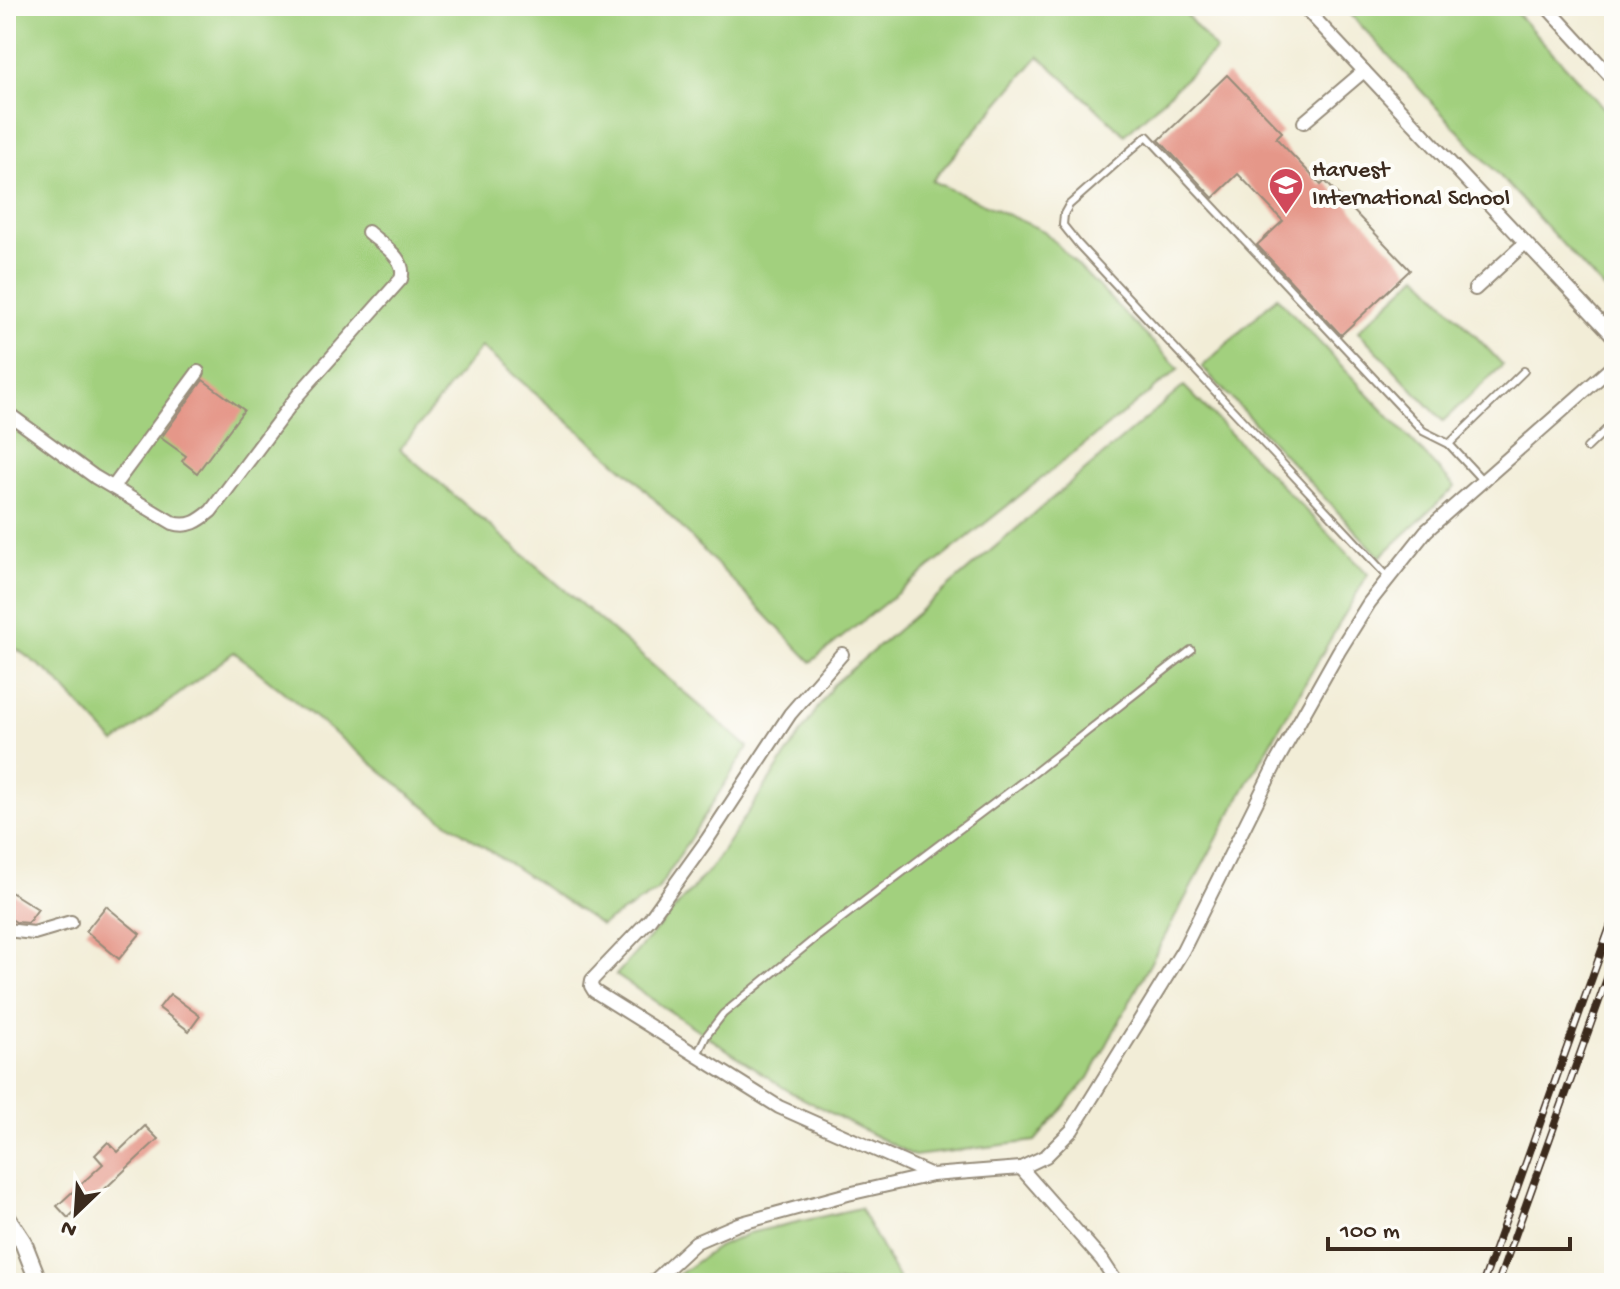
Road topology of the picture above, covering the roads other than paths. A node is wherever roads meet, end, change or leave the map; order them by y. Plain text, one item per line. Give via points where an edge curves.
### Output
1 (1303, 6) edge
2 (1546, 6) edge
3 (1364, 71) junction
4 (1614, 80) edge
5 (1304, 122) dead end
6 (368, 232) dead end
7 (1525, 243) junction
8 (1475, 289) dead end
9 (1614, 337) edge
10 (1614, 365) edge
11 (1524, 371) dead end
12 (198, 372) dead end
13 (6, 412) edge
14 (1614, 422) edge
15 (1449, 444) junction
16 (1587, 448) dead end
17 (1482, 480) junction
18 (113, 487) junction
19 (1389, 578) junction
20 (1191, 650) dead end
21 (842, 654) dead end
22 (71, 922) dead end
23 (6, 930) edge
24 (697, 1055) junction
25 (1021, 1168) junction
26 (932, 1175) junction
27 (6, 1216) edge
28 (39, 1283) edge
29 (652, 1283) edge
30 (1117, 1283) edge

1 - 3 street
2 - 4 street
3 - 5 street
3 - 7 street
6 - 18 street via 401,262 401,279 298,395 211,511 200,521 181,525
7 - 8 street
7 - 9 street
10 - 17 street
11 - 15 lane
12 - 18 street
13 - 18 street
14 - 16 lane
15 - 17 lane
15 - 19 lane via 1423,431 1147,136 1069,205 1063,225 1079,245
17 - 19 street via 1426,531
19 - 25 street via 1369,603 1277,761 1183,950 1139,1025 1072,1130 1046,1156
20 - 24 lane via 806,945 723,1014
21 - 24 street via 790,714 650,919 592,980 594,991
22 - 23 street via 34,933
24 - 26 street via 779,1107
25 - 26 street
25 - 30 street
26 - 29 street via 738,1224 696,1242
27 - 28 street

